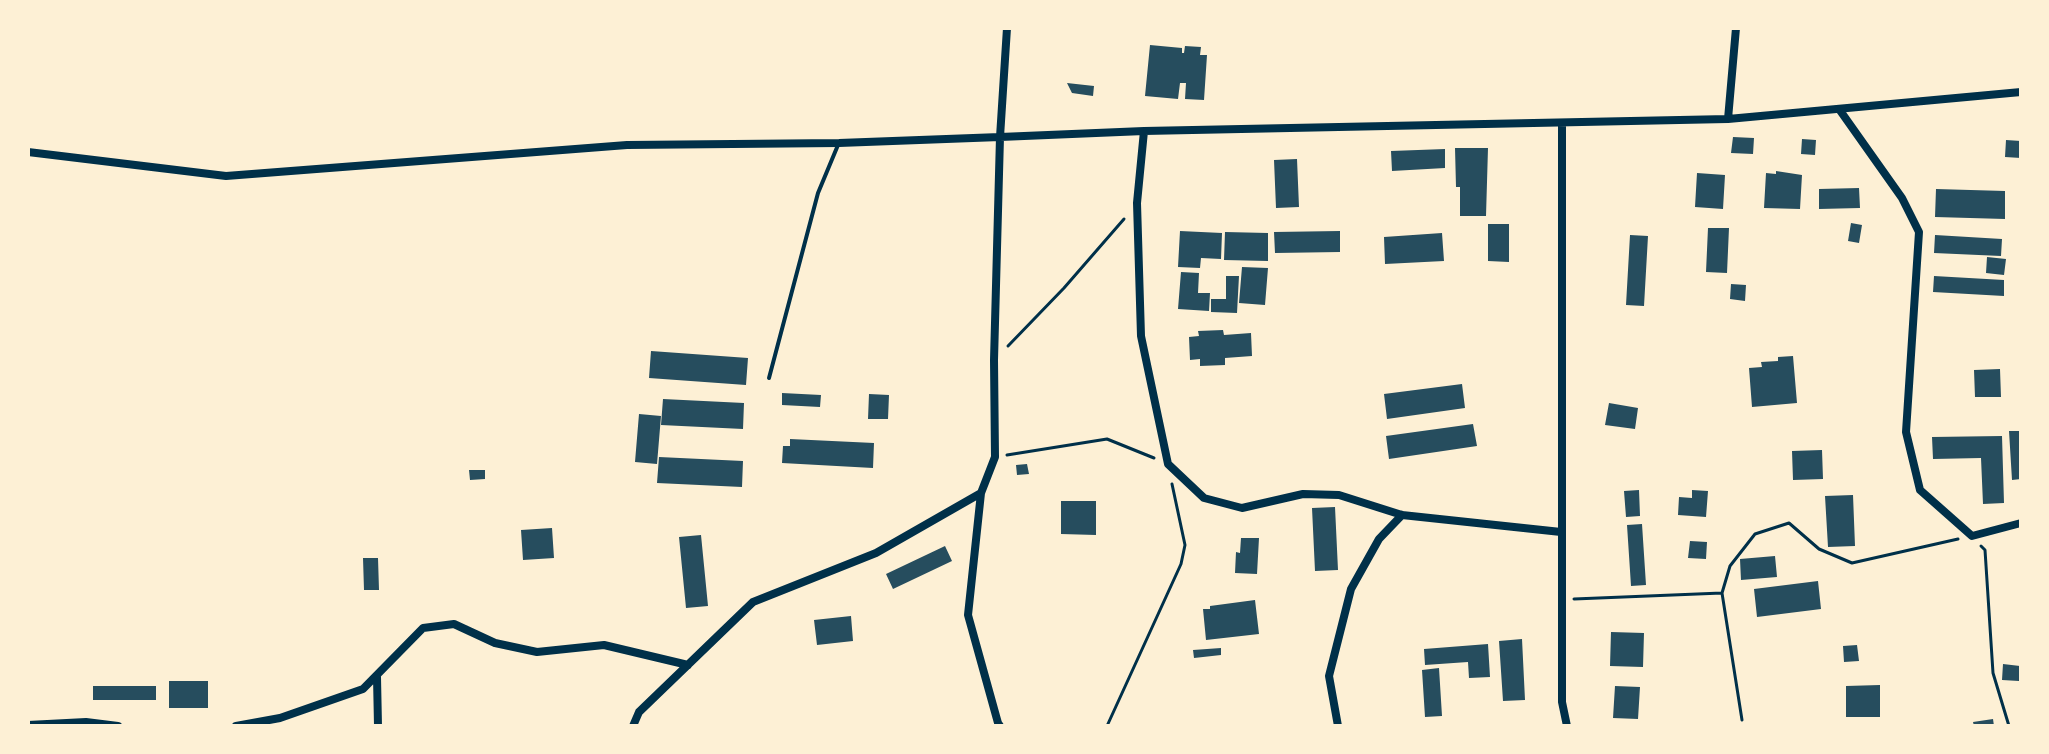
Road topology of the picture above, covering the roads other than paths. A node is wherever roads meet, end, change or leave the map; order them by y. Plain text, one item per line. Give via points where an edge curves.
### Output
1 (1007, 28) edge
2 (1736, 28) edge
3 (2021, 92) edge
4 (1839, 109) junction
5 (1728, 119) junction
6 (1562, 123) junction
7 (1144, 131) junction
8 (1000, 137) junction
9 (839, 143) junction
10 (28, 152) edge
11 (769, 378) dead end
12 (981, 493) junction
13 (1402, 515) junction
14 (2021, 523) edge
15 (1561, 532) junction
16 (688, 665) junction
17 (377, 677) junction
18 (28, 725) edge
19 (118, 726) edge
20 (236, 726) edge
21 (378, 726) edge
22 (633, 726) edge
23 (1000, 726) edge
24 (1338, 726) edge
25 (1567, 726) edge

1 - 8 street
2 - 5 street
3 - 4 street
4 - 5 street
4 - 14 street via 1902,198 1919,232 1906,432 1920,490 1972,536
5 - 6 street
6 - 7 street
6 - 15 street
7 - 8 street
7 - 13 street via 1137,203 1141,336 1168,464 1204,498 1242,508 1303,494 1339,495
8 - 9 street
8 - 12 street via 995,457
9 - 10 street via 627,145 226,176
9 - 11 lane via 818,193
12 - 16 street via 876,553 753,602
12 - 23 street via 968,615
13 - 15 street
13 - 24 street via 1379,539 1351,589 1329,676
15 - 25 street via 1562,702
16 - 17 street via 604,645 537,652 495,643 454,624 423,628
16 - 22 street via 639,712
17 - 20 street via 363,689 280,718
17 - 21 street
18 - 19 street

